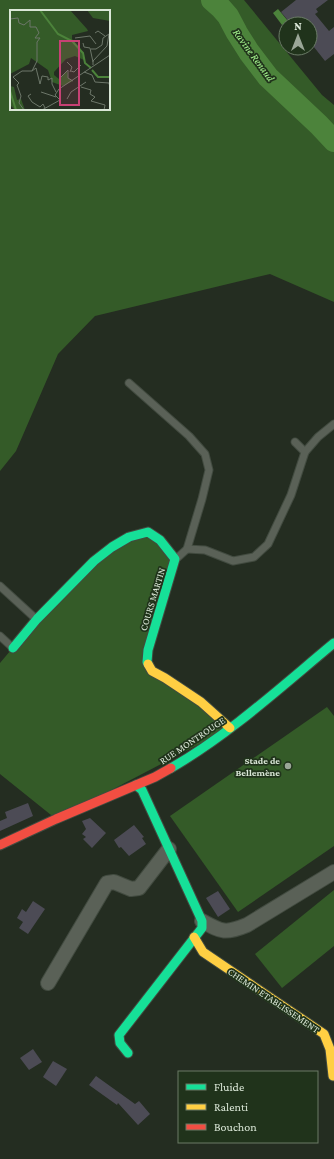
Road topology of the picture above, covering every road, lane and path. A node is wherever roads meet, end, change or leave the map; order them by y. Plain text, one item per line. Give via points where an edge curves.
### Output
1 (129, 383) dead end
2 (334, 424) edge
3 (295, 442) dead end
4 (305, 452) junction
5 (187, 549) junction
6 (175, 559) junction
7 (0, 586) edge
8 (37, 619) junction
9 (0, 636) edge
10 (334, 643) edge
11 (13, 648) joint
12 (230, 728) junction
13 (136, 785) junction
14 (0, 845) edge
15 (169, 849) junction
16 (334, 872) edge
17 (202, 922) junction
18 (194, 937) junction
19 (48, 983) dead end
20 (128, 1053) dead end
21 (333, 1076) edge

1 - 5 lane via 205,454 209,470
2 - 4 lane
3 - 4 lane
4 - 5 lane via 291,495 268,544 254,557 233,561 205,550
5 - 6 lane
6 - 8 street, COURS MARTIN via 160,540 148,532 129,537 94,560
6 - 12 street, COURS MARTIN via 148,650 147,662 152,671 200,702
7 - 8 lane
8 - 11 street, COURS MARTIN
9 - 11 lane
10 - 12 street, RUE MONTROUGE
12 - 13 street, RUE MONTROUGE via 186,759
13 - 14 street, RUE MONTROUGE via 56,818
13 - 15 street via 142,790
15 - 17 street
15 - 19 street via 139,888 131,889 114,882 107,883
16 - 17 street via 247,925 234,930 221,931
17 - 18 street via 202,928
18 - 20 street via 118,1038
18 - 21 street, CHEMIN ETABLISSEMENT via 203,952 324,1034 330,1049

